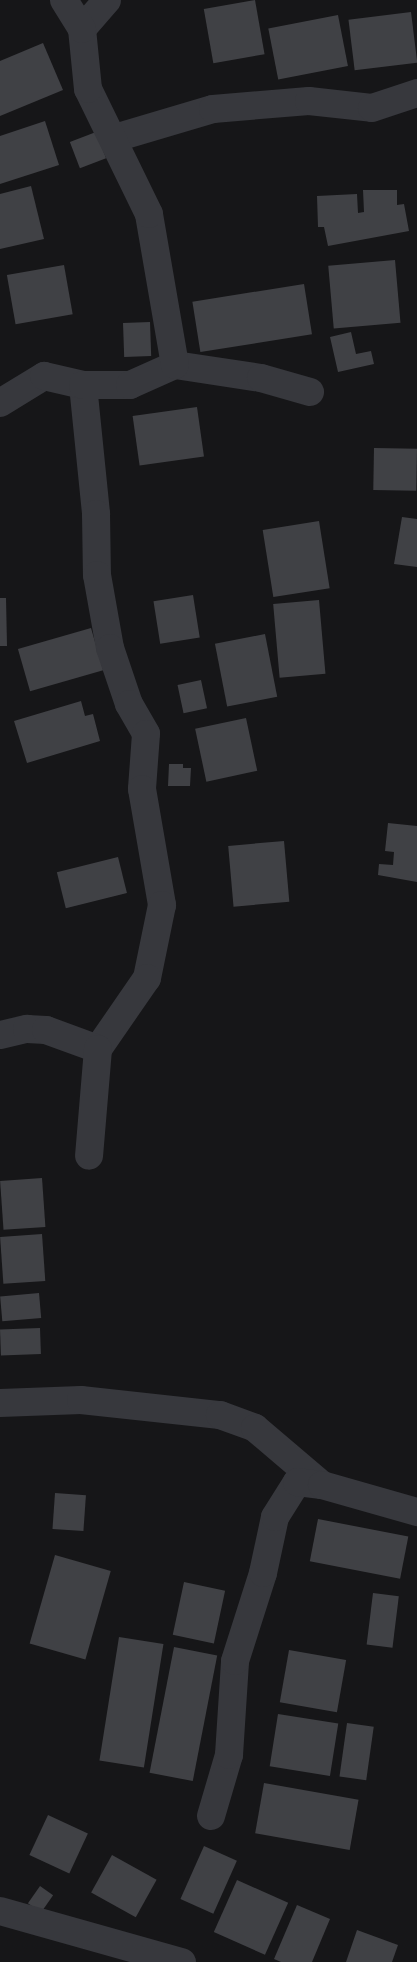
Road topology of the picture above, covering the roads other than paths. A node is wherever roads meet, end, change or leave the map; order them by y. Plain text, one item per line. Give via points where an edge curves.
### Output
1 (64, 0) edge
2 (107, 0) edge
3 (82, 29) junction
4 (417, 93) edge
5 (115, 138) junction
6 (175, 365) junction
7 (84, 385) junction
8 (310, 392) dead end
9 (0, 403) edge
10 (0, 1034) edge
11 (98, 1049) junction
12 (89, 1156) dead end
13 (0, 1403) edge
14 (322, 1485) junction
15 (417, 1512) edge
16 (211, 1816) dead end
17 (0, 1911) edge
18 (182, 1962) edge

1 - 3 street
2 - 3 street
3 - 5 street via 88,89
4 - 5 street via 372,108 309,102 213,109
5 - 6 street via 149,214
6 - 7 street via 130,385
6 - 8 street via 261,378
7 - 9 street via 44,376
7 - 11 street via 96,514 97,574 110,648 129,704 146,734 142,789 162,905 147,978
10 - 11 street via 27,1029 46,1030
11 - 12 street
13 - 14 street via 81,1400 220,1415 256,1428
14 - 15 street
14 - 16 street via 298,1482 265,1514 263,1573 235,1662 229,1755
17 - 18 street

